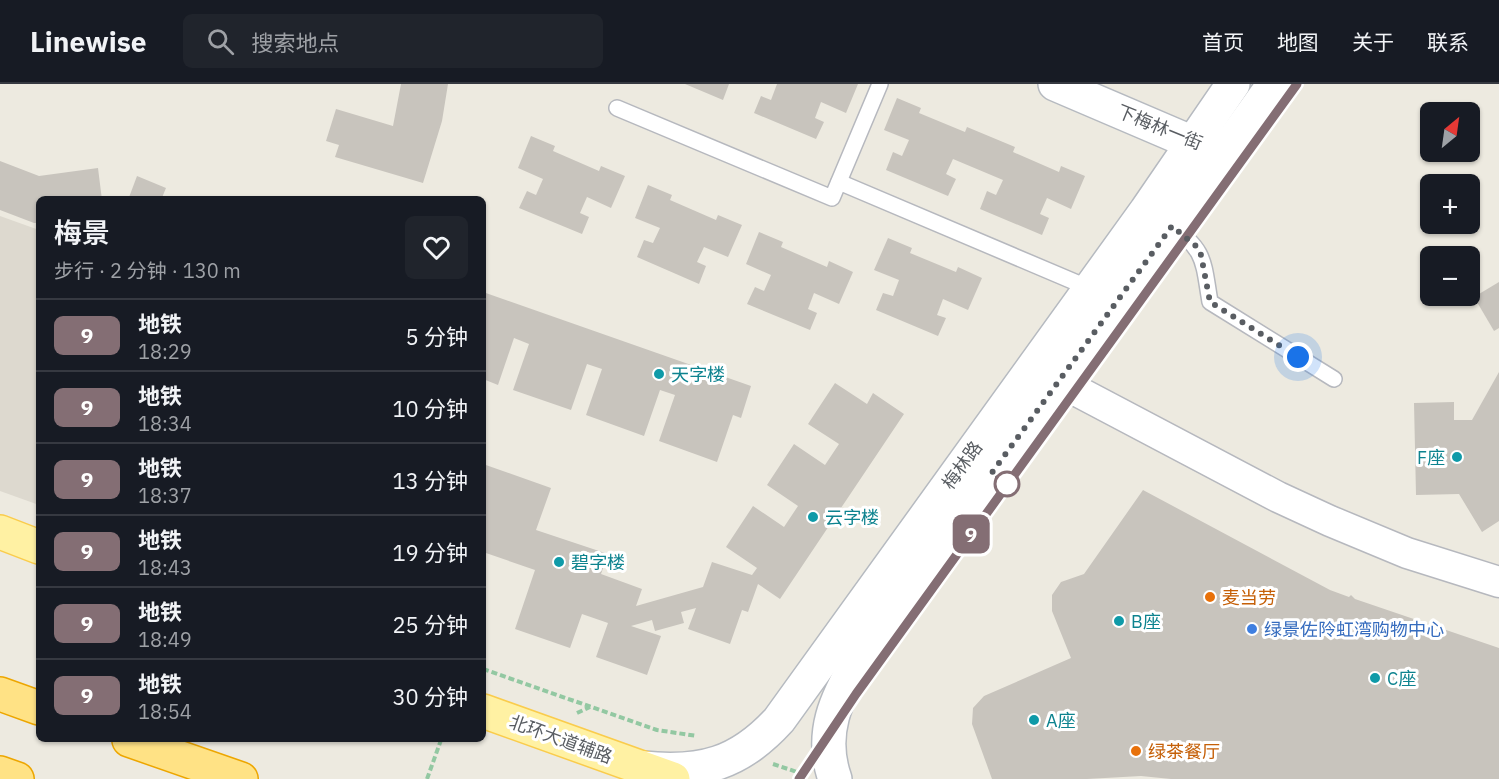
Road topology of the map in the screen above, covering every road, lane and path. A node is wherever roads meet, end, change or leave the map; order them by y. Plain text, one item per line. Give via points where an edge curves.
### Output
1 (880, 84) edge
2 (1055, 84) edge
3 (1092, 84) edge
4 (1233, 84) edge
5 (1274, 84) edge
6 (617, 108) dead end
7 (1196, 138) junction
8 (1226, 151) junction
9 (838, 182) junction
10 (1159, 218) junction
11 (1089, 288) junction
12 (1334, 379) dead end
13 (1058, 381) junction
14 (0, 532) edge
15 (36, 546) edge
16 (1499, 582) edge
17 (486, 670) edge
18 (0, 694) edge
19 (36, 707) edge
20 (590, 707) junction
21 (486, 712) edge
22 (579, 714) dead end
23 (702, 737) dead end
24 (135, 742) edge
25 (440, 742) edge
26 (769, 763) dead end
27 (641, 768) junction
28 (0, 773) edge
29 (814, 778) edge
30 (17, 779) edge
31 (241, 779) edge
32 (427, 779) edge
33 (673, 779) edge
34 (835, 779) edge

1 - 9 lane
2 - 7 main road, 下梅林一街
3 - 7 main road, 下梅林一街
4 - 7 main road, 梅林路
5 - 8 main road, 梅林路
6 - 9 lane via 832,198
7 - 8 main road, 下梅林一街
7 - 10 main road, 梅林路
8 - 10 main road, 梅林路
9 - 11 lane
10 - 11 main road, 梅林路
10 - 12 lane via 1197,247 1210,302
10 - 13 main road, 梅林路
11 - 27 main road, 梅林路 via 773,727 730,759 702,768
13 - 16 street via 1330,521 1407,553
13 - 34 main road, 梅林路 via 841,690 830,720
14 - 15 main road
17 - 20 path
18 - 19 highway
20 - 22 path
20 - 23 path via 657,730
21 - 27 main road, 北环大道辅路
24 - 31 highway
25 - 32 path
26 - 29 path
27 - 33 main road, 北环大道辅路
28 - 30 highway

